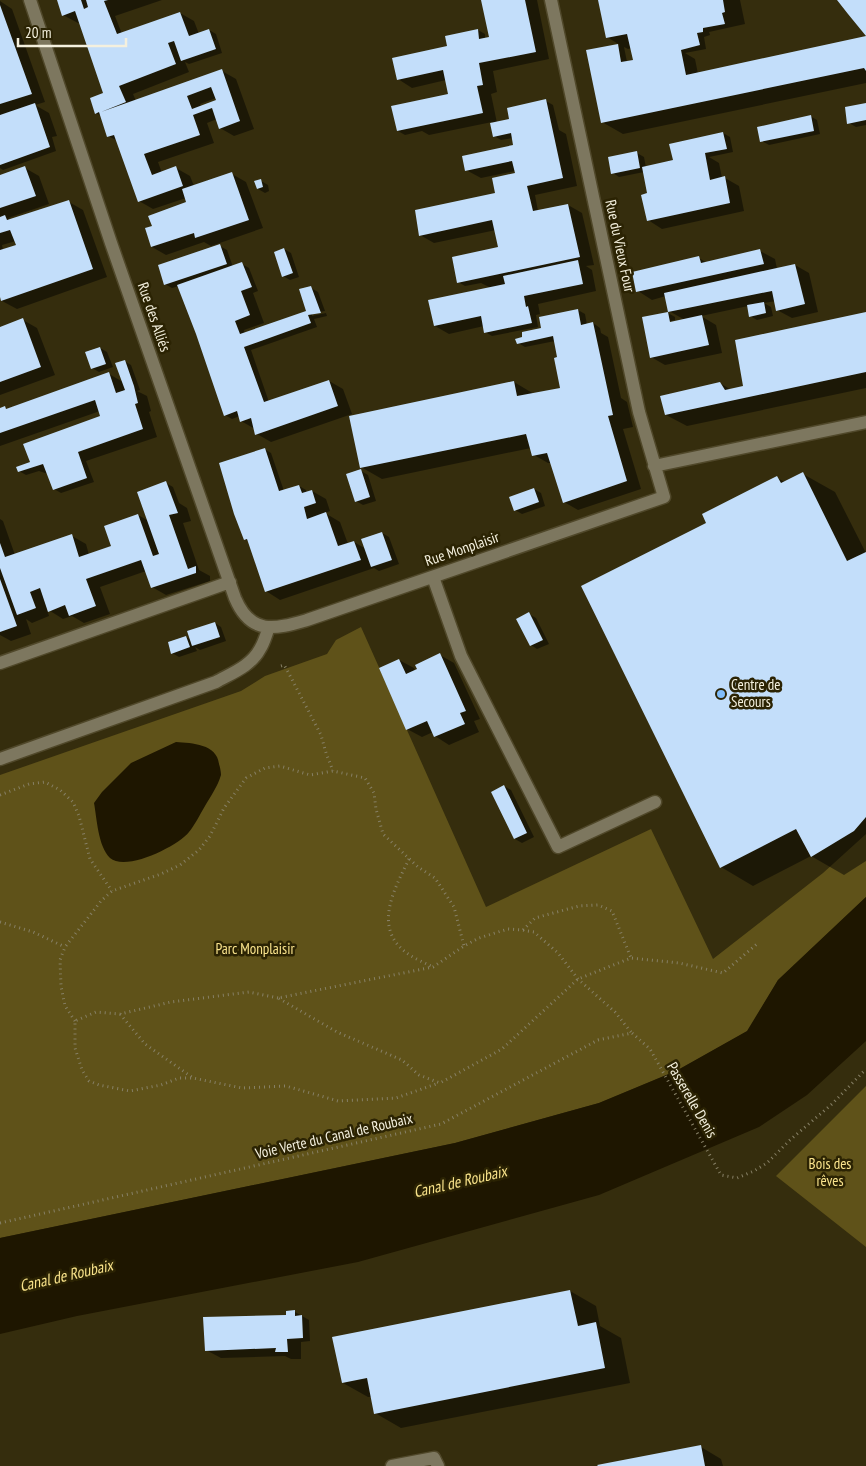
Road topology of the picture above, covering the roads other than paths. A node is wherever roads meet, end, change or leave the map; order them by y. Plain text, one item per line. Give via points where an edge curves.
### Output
1 (30, 0) edge
2 (551, 0) edge
3 (866, 422) edge
4 (654, 466) junction
5 (664, 497) joint
6 (433, 577) junction
7 (230, 582) junction
8 (269, 628) junction
9 (0, 663) edge
10 (0, 759) edge
11 (656, 802) dead end
12 (392, 1466) edge
13 (438, 1466) edge

1 - 7 street, Rue des Alliés via 110,243
2 - 4 street, Rue du Vieux Four via 639,412
3 - 4 street
4 - 5 street, Rue du Vieux Four
5 - 6 street, Rue Monplaisir
6 - 8 street, Rue Monplaisir via 308,620
6 - 11 street via 461,656 558,847
7 - 8 street, Rue des Alliés via 246,617
7 - 9 street
8 - 10 street via 260,650 250,661 216,682
12 - 13 street via 434,1458

